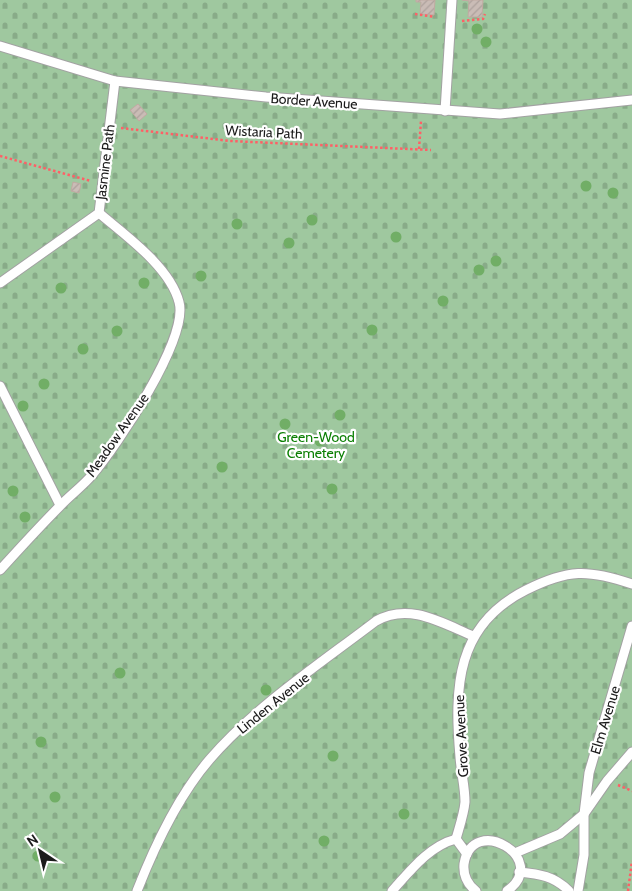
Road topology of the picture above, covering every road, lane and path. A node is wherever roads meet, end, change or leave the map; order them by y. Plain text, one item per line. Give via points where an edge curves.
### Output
1 (452, 0) edge
2 (415, 14) dead end
3 (485, 14) dead end
4 (435, 17) dead end
5 (462, 21) dead end
6 (0, 46) edge
7 (115, 81) junction
8 (632, 100) edge
9 (422, 109) junction
10 (445, 111) junction
11 (108, 127) junction
12 (419, 149) junction
13 (432, 150) dead end
14 (0, 156) edge
15 (102, 184) junction
16 (99, 213) junction
17 (0, 283) edge
18 (0, 386) edge
19 (60, 505) junction
20 (0, 570) edge
21 (632, 584) edge
22 (632, 626) edge
23 (473, 636) junction
24 (632, 752) edge
25 (584, 814) junction
26 (456, 839) junction
27 (515, 853) junction
28 (467, 854) junction
29 (632, 861) edge
30 (519, 872) junction
31 (137, 891) edge
32 (392, 891) edge
33 (476, 891) edge
34 (507, 891) edge
35 (569, 891) edge
36 (578, 891) edge
37 (628, 891) edge

1 - 10 lane
2 - 4 path
3 - 5 path via 483,19
6 - 7 lane, Border Avenue
7 - 9 lane, Border Avenue
7 - 11 lane, Jasmine Path
8 - 10 lane, Border Avenue via 500,114
9 - 10 lane, Border Avenue
9 - 12 path
11 - 12 path, Wistaria Path via 230,140
11 - 15 lane, Jasmine Path
12 - 13 path, Wistaria Path
14 - 15 path
15 - 16 lane, Jasmine Path
16 - 17 lane, Jasmine Path
16 - 19 lane, Meadow Avenue via 144,252 172,284 180,303 179,324 148,391 122,435 92,475
18 - 19 lane
19 - 20 lane, Meadow Avenue
21 - 23 lane, Grove Avenue via 585,572 544,582 503,605
22 - 25 lane, Elm Avenue via 589,773
23 - 26 lane, Grove Avenue via 466,652 458,696 465,804
23 - 31 lane, Linden Avenue via 417,613 388,614 376,621 267,705 210,760 165,831
24 - 25 lane
25 - 27 lane via 560,834
25 - 36 lane, Elm Avenue via 584,855
26 - 28 lane
26 - 32 lane via 442,843
27 - 28 lane via 509,846 491,840 482,842
27 - 30 lane
28 - 33 lane via 466,880
29 - 37 path
30 - 34 lane
30 - 35 lane via 542,874 560,881

